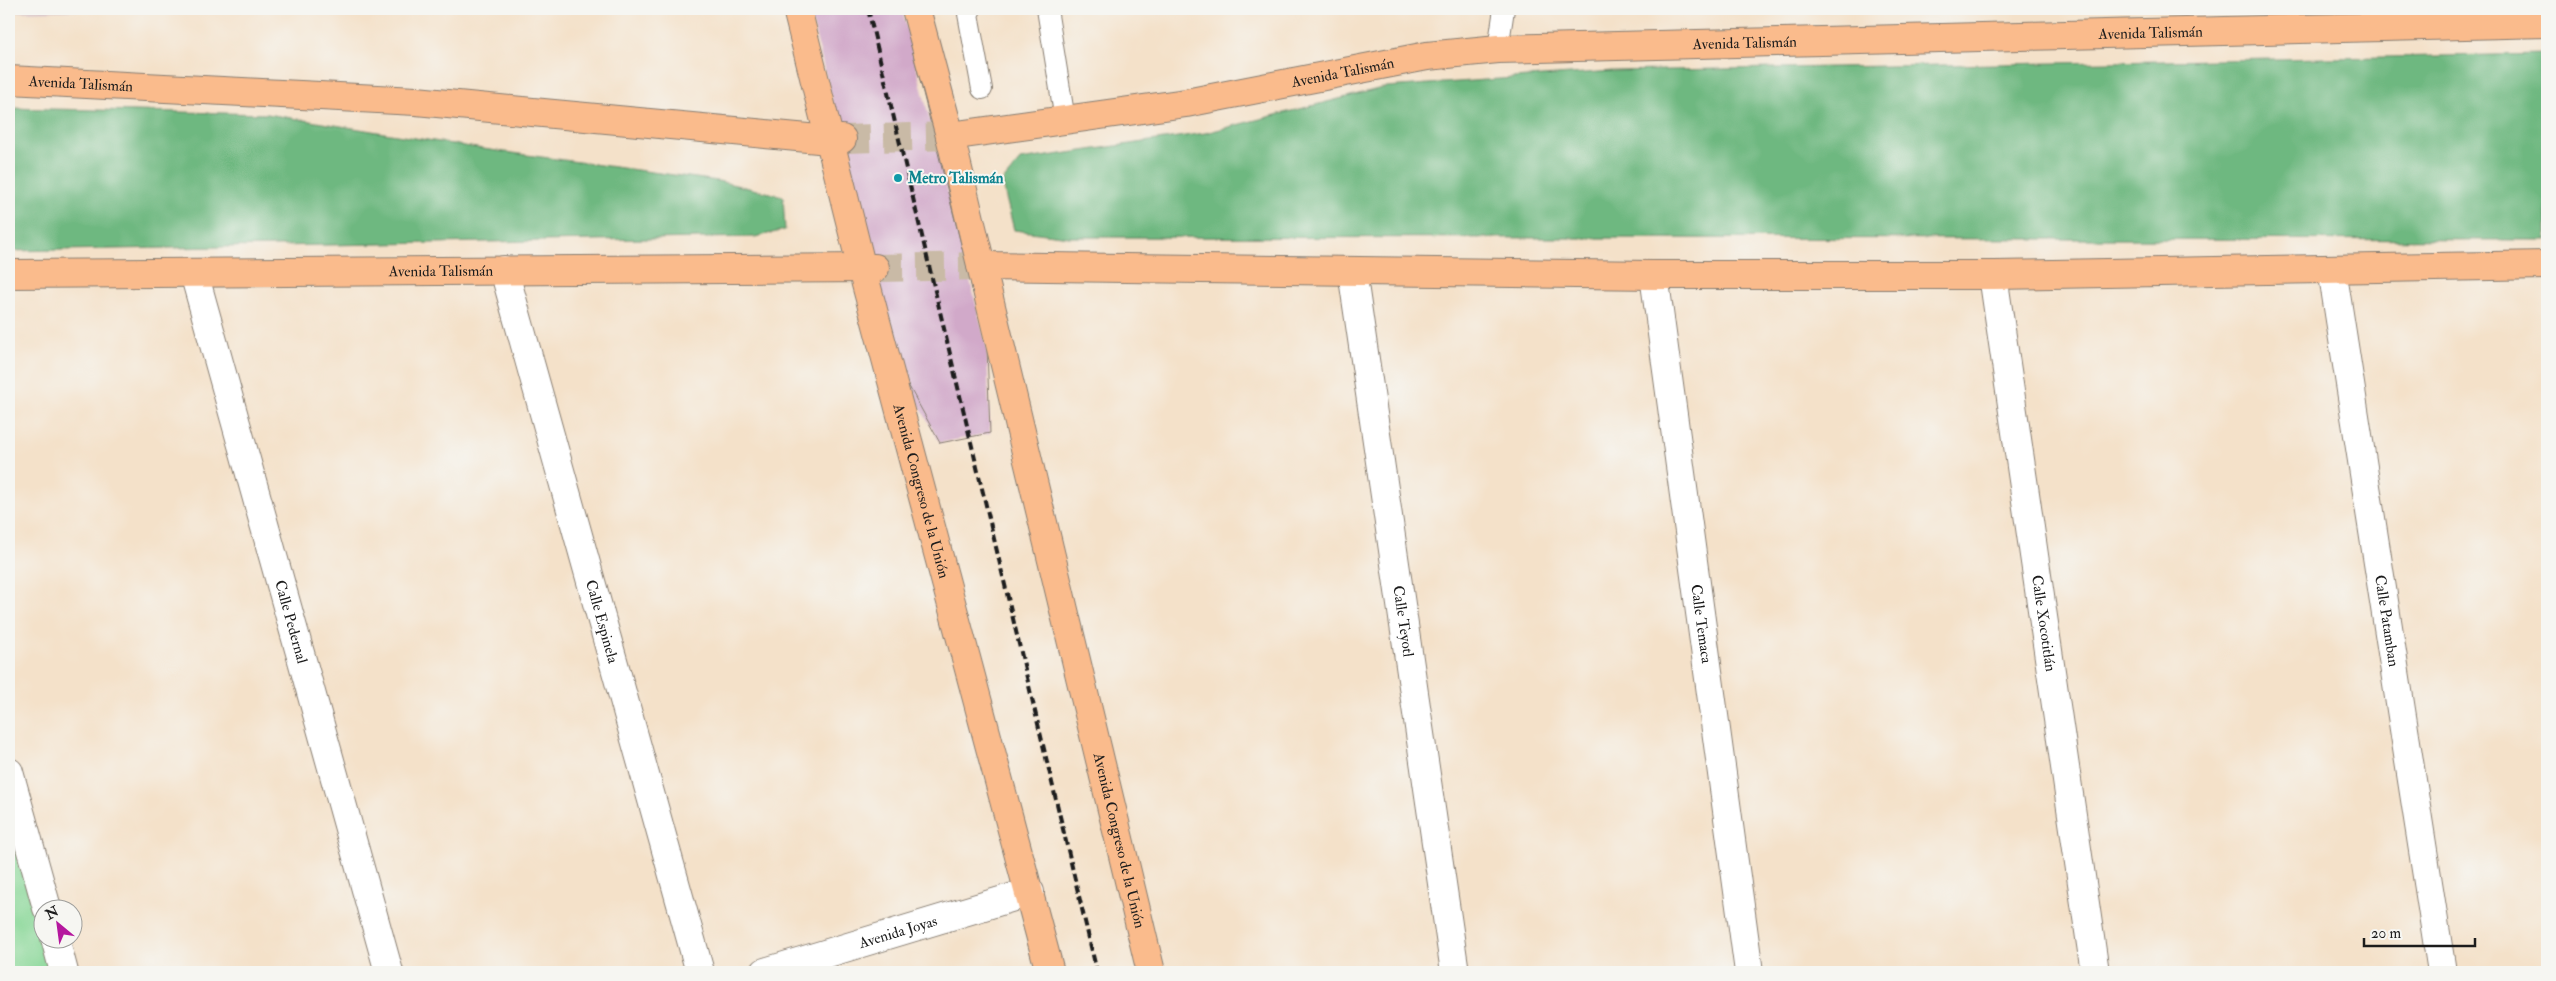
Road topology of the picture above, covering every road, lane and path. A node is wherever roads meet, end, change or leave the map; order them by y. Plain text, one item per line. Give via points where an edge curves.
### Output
1 (797, 9) edge
2 (916, 9) edge
3 (971, 9) edge
4 (1047, 9) edge
5 (1504, 9) edge
6 (2547, 24) edge
7 (1498, 49) junction
8 (9, 80) edge
9 (982, 89) dead end
10 (1065, 120) junction
11 (950, 136) junction
12 (836, 140) junction
13 (2547, 265) edge
14 (981, 266) junction
15 (868, 269) junction
16 (2332, 269) junction
17 (504, 270) junction
18 (1352, 271) junction
19 (194, 273) junction
20 (9, 274) edge
21 (1993, 275) junction
22 (1654, 276) junction
23 (9, 772) edge
24 (1030, 892) junction
25 (43, 898) edge
26 (58, 948) edge
27 (64, 972) edge
28 (389, 972) edge
29 (700, 972) edge
30 (765, 972) edge
31 (1050, 972) edge
32 (1151, 972) edge
33 (1455, 972) edge
34 (1749, 972) edge
35 (2095, 972) edge
36 (2442, 972) edge

1 - 12 main road, Avenida Congreso de la Unión
2 - 11 main road, Avenida Congreso de la Unión
3 - 9 lane via 968,14
4 - 10 lane
5 - 7 lane
6 - 7 main road, Avenida Talismán
7 - 10 main road, Avenida Talismán via 1427,56 1186,103
8 - 12 main road, Avenida Talismán via 416,101
10 - 11 main road, Avenida Talismán
11 - 14 main road, Avenida Congreso de la Unión
12 - 15 main road, Avenida Congreso de la Unión
13 - 16 main road
14 - 18 main road
14 - 32 main road, Avenida Congreso de la Unión
15 - 17 main road, Avenida Talismán
15 - 24 main road, Avenida Congreso de la Unión
16 - 21 main road
16 - 36 street, Calle Patamban
17 - 19 main road, Avenida Talismán
17 - 29 street, Calle Espinela
18 - 22 main road
18 - 33 street, Calle Teyotl
19 - 20 main road, Avenida Talismán
19 - 28 street, Calle Pedernal
21 - 22 main road
21 - 35 street, Calle Xocotitlán
22 - 34 street, Calle Temaca
23 - 25 street
24 - 30 street, Avenida Joyas
24 - 31 main road, Avenida Congreso de la Unión
26 - 27 street

